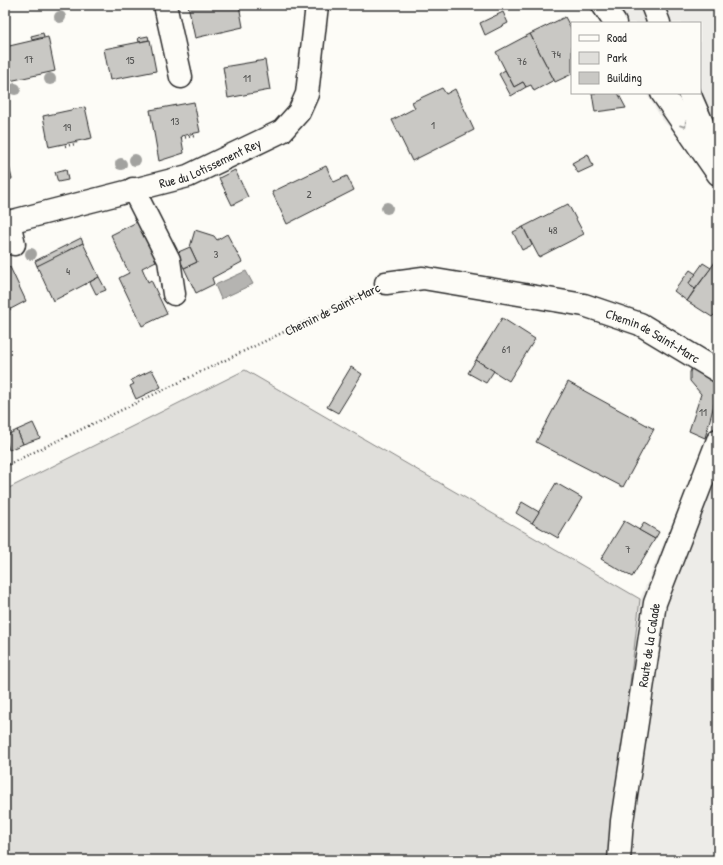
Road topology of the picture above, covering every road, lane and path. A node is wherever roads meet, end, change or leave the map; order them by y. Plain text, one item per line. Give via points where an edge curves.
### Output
1 (165, 5) edge
2 (317, 5) edge
3 (603, 5) edge
4 (652, 5) edge
5 (614, 22) edge
6 (658, 22) edge
7 (181, 77) dead end
8 (663, 94) edge
9 (689, 94) edge
10 (195, 136) dead end
11 (182, 137) dead end
12 (76, 141) dead end
13 (65, 146) dead end
14 (718, 160) edge
15 (718, 174) edge
16 (9, 181) dead end
17 (5, 182) edge
18 (133, 189) junction
19 (7, 222) edge
20 (14, 244) dead end
21 (386, 283) joint
22 (174, 294) dead end
23 (718, 371) edge
24 (718, 440) edge
25 (5, 466) edge
26 (619, 860) edge

1 - 7 street
2 - 18 street, Rue du Lotissement Rey via 307,94 299,112 282,131 188,176
3 - 5 street
4 - 6 street
8 -> 15 street
9 - 14 street
10 - 11 path
12 - 13 path via 76,144
16 - 17 path
18 - 19 street, Rue du Lotissement Rey
18 - 22 street via 169,260
19 - 20 street
21 - 23 street, Chemin de Saint-Marc via 423,278 584,305 640,324
21 - 25 path, Chemin de Saint-Marc
24 - 26 street, Route de la Calade via 655,603 622,821

